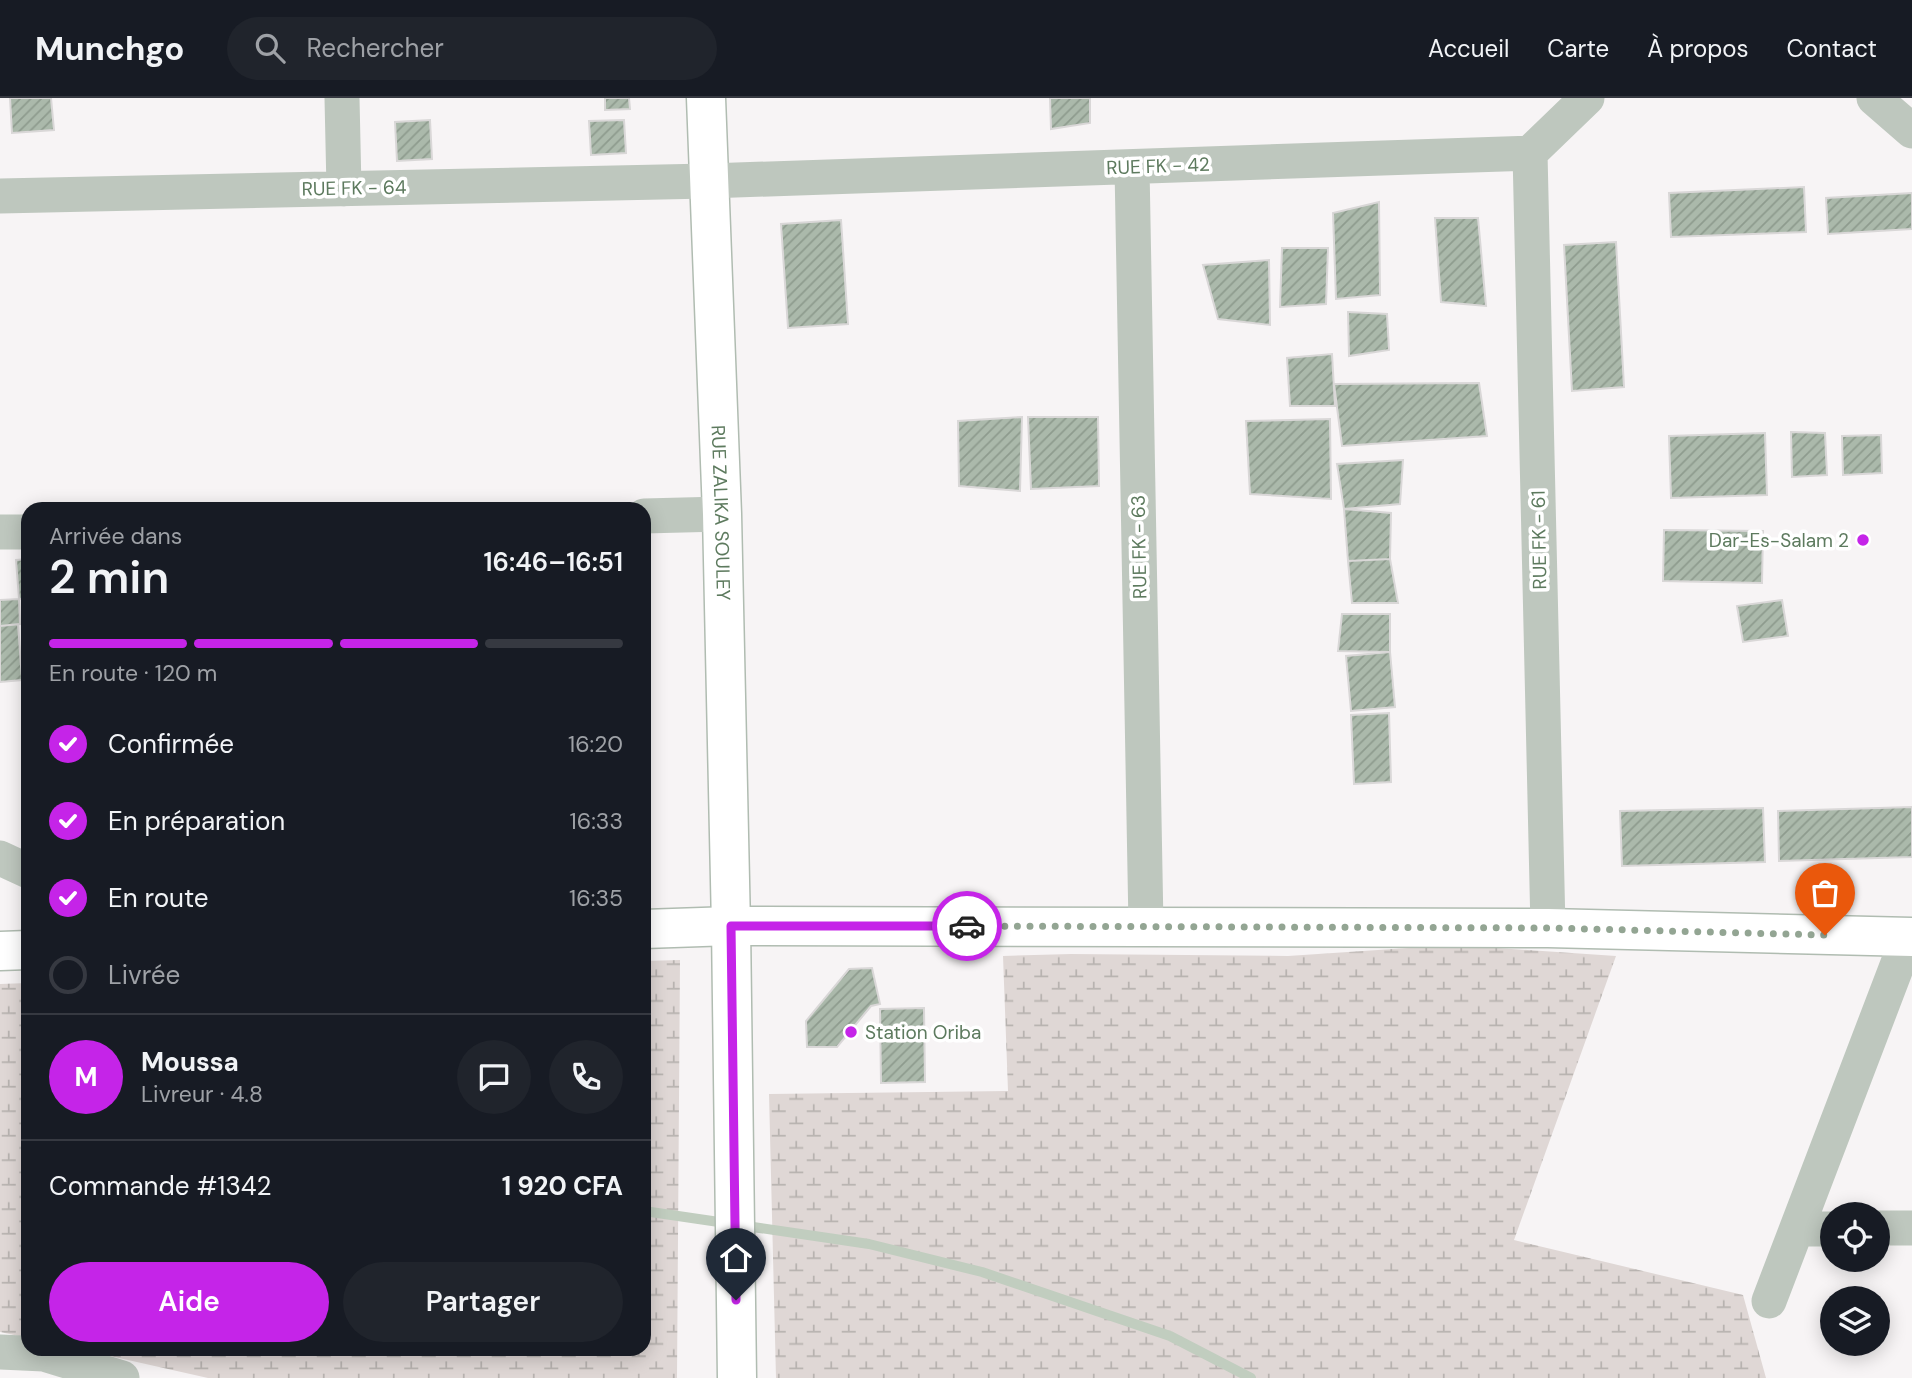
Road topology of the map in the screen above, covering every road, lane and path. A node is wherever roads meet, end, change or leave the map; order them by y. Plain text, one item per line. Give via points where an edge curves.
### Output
1 (342, 98) edge
2 (705, 98) edge
3 (1587, 98) edge
4 (1874, 98) edge
5 (1912, 131) edge
6 (1530, 153) junction
7 (1132, 167) junction
8 (708, 181) junction
9 (344, 189) junction
10 (0, 196) edge
11 (722, 514) junction
12 (651, 516) edge
13 (21, 531) edge
14 (0, 532) edge
15 (0, 858) edge
16 (21, 868) edge
17 (731, 926) junction
18 (1146, 926) junction
19 (1548, 928) junction
20 (651, 929) edge
21 (1910, 937) edge
22 (21, 950) edge
23 (0, 951) edge
24 (1890, 1228) edge
25 (1912, 1228) edge
26 (1820, 1229) edge
27 (1798, 1230) junction
28 (1769, 1301) dead end
29 (0, 1352) edge
30 (21, 1353) edge
31 (50, 1356) edge
32 (122, 1378) edge
33 (737, 1378) edge

1 - 9 street
2 - 8 main road, RUE ZALIKA SOULEY
3 - 6 street
4 - 5 street
6 - 7 street, RUE FK - 42
6 - 19 street, RUE FK - 61
7 - 8 street, RUE FK - 42
7 - 18 street, RUE FK - 63
8 - 9 street, RUE FK - 64
8 - 11 main road, RUE ZALIKA SOULEY
9 - 10 street, RUE FK - 64
11 - 12 street
11 - 17 main road, RUE ZALIKA SOULEY
13 - 14 street
15 - 16 street
17 - 18 main road
17 - 20 main road
17 - 33 main road, RUE ZALIKA SOULEY
18 - 19 main road
19 - 21 main road
21 - 27 street
22 - 23 main road
24 - 25 street
26 - 27 street
27 - 28 street
29 - 30 street
31 - 32 street

